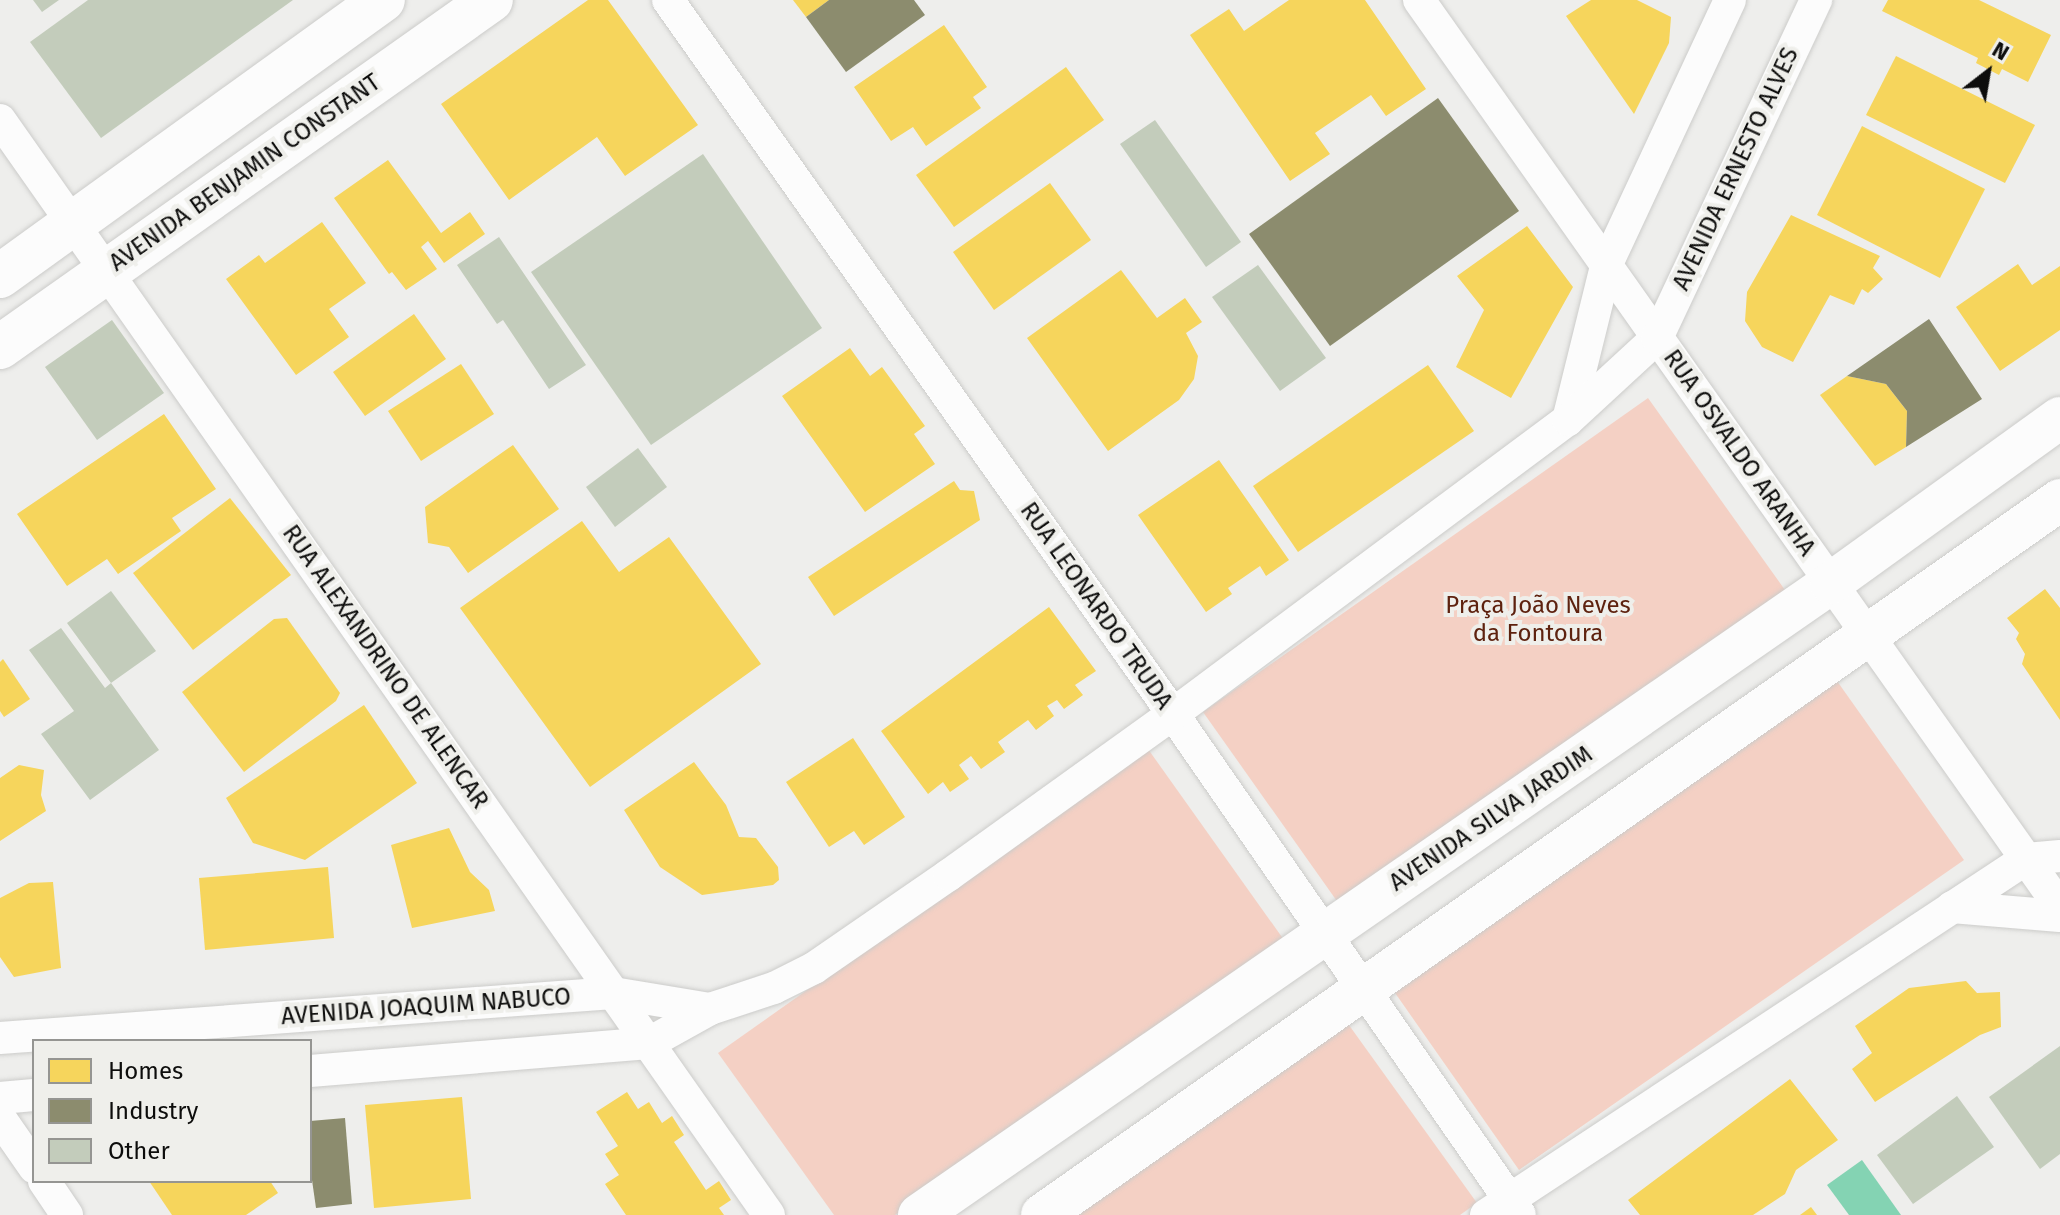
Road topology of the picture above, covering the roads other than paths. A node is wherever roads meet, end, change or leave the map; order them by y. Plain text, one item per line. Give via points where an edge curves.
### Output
1 (383, 0) edge
2 (491, 0) edge
3 (668, 0) edge
4 (1419, 0) edge
5 (1730, 0) edge
6 (1816, 0) edge
7 (0, 120) edge
8 (74, 223) junction
9 (1606, 266) junction
10 (107, 271) junction
11 (0, 276) edge
12 (1657, 338) junction
13 (0, 347) edge
14 (2060, 418) edge
15 (1568, 420) junction
16 (2060, 500) edge
17 (1831, 583) junction
18 (1869, 634) junction
19 (1173, 714) junction
20 (2060, 856) edge
21 (2026, 859) junction
22 (1952, 907) junction
23 (2060, 907) edge
24 (2060, 916) edge
25 (1323, 933) junction
26 (1364, 989) junction
27 (613, 993) junction
28 (710, 1009) junction
29 (0, 1038) edge
30 (649, 1043) junction
31 (312, 1071) edge
32 (32, 1095) edge
33 (0, 1098) edge
34 (0, 1118) edge
35 (32, 1164) edge
36 (45, 1183) edge
37 (1505, 1210) edge
38 (67, 1215) edge
39 (769, 1215) edge
40 (919, 1215) edge
41 (1042, 1215) edge

1 - 8 main road
2 - 10 main road, AVENIDA BENJAMIN CONSTANT
3 - 19 street, RUA LEONARDO TRUDA
4 - 9 street, RUA OSVALDO ARANHA
5 - 9 street
6 - 12 street, AVENIDA ERNESTO ALVES
7 - 8 street, RUA ALEXANDRINO DE ALENCAR
8 - 10 street, RUA ALEXANDRINO DE ALENCAR
8 - 11 main road
9 - 12 street, RUA OSVALDO ARANHA
9 - 15 street
10 - 13 main road, AVENIDA BENJAMIN CONSTANT
10 - 27 street, RUA ALEXANDRINO DE ALENCAR
12 - 15 street
12 - 17 street, RUA OSVALDO ARANHA
14 - 17 street, AVENIDA SILVA JARDIM
15 - 19 street
16 - 18 street
17 - 18 street, RUA OSVALDO ARANHA
17 - 25 street, AVENIDA SILVA JARDIM
18 - 21 street, RUA OSVALDO ARANHA
18 - 26 street
19 - 25 street, RUA LEONARDO TRUDA
19 - 28 street via 814,968
20 - 21 street
21 - 22 street
21 - 23 street, RUA OSVALDO ARANHA
22 - 24 street
22 - 37 street
25 - 26 street, RUA LEONARDO TRUDA
25 - 40 street, AVENIDA SILVA JARDIM
26 - 37 street, RUA LEONARDO TRUDA
26 - 41 street
27 - 28 street
27 - 29 street, AVENIDA JOAQUIM NABUCO
27 - 30 street, RUA ALEXANDRINO DE ALENCAR
28 - 30 street
30 - 31 street
30 - 39 street, RUA ALEXANDRINO DE ALENCAR
32 - 33 street
34 - 35 street
36 - 38 street

